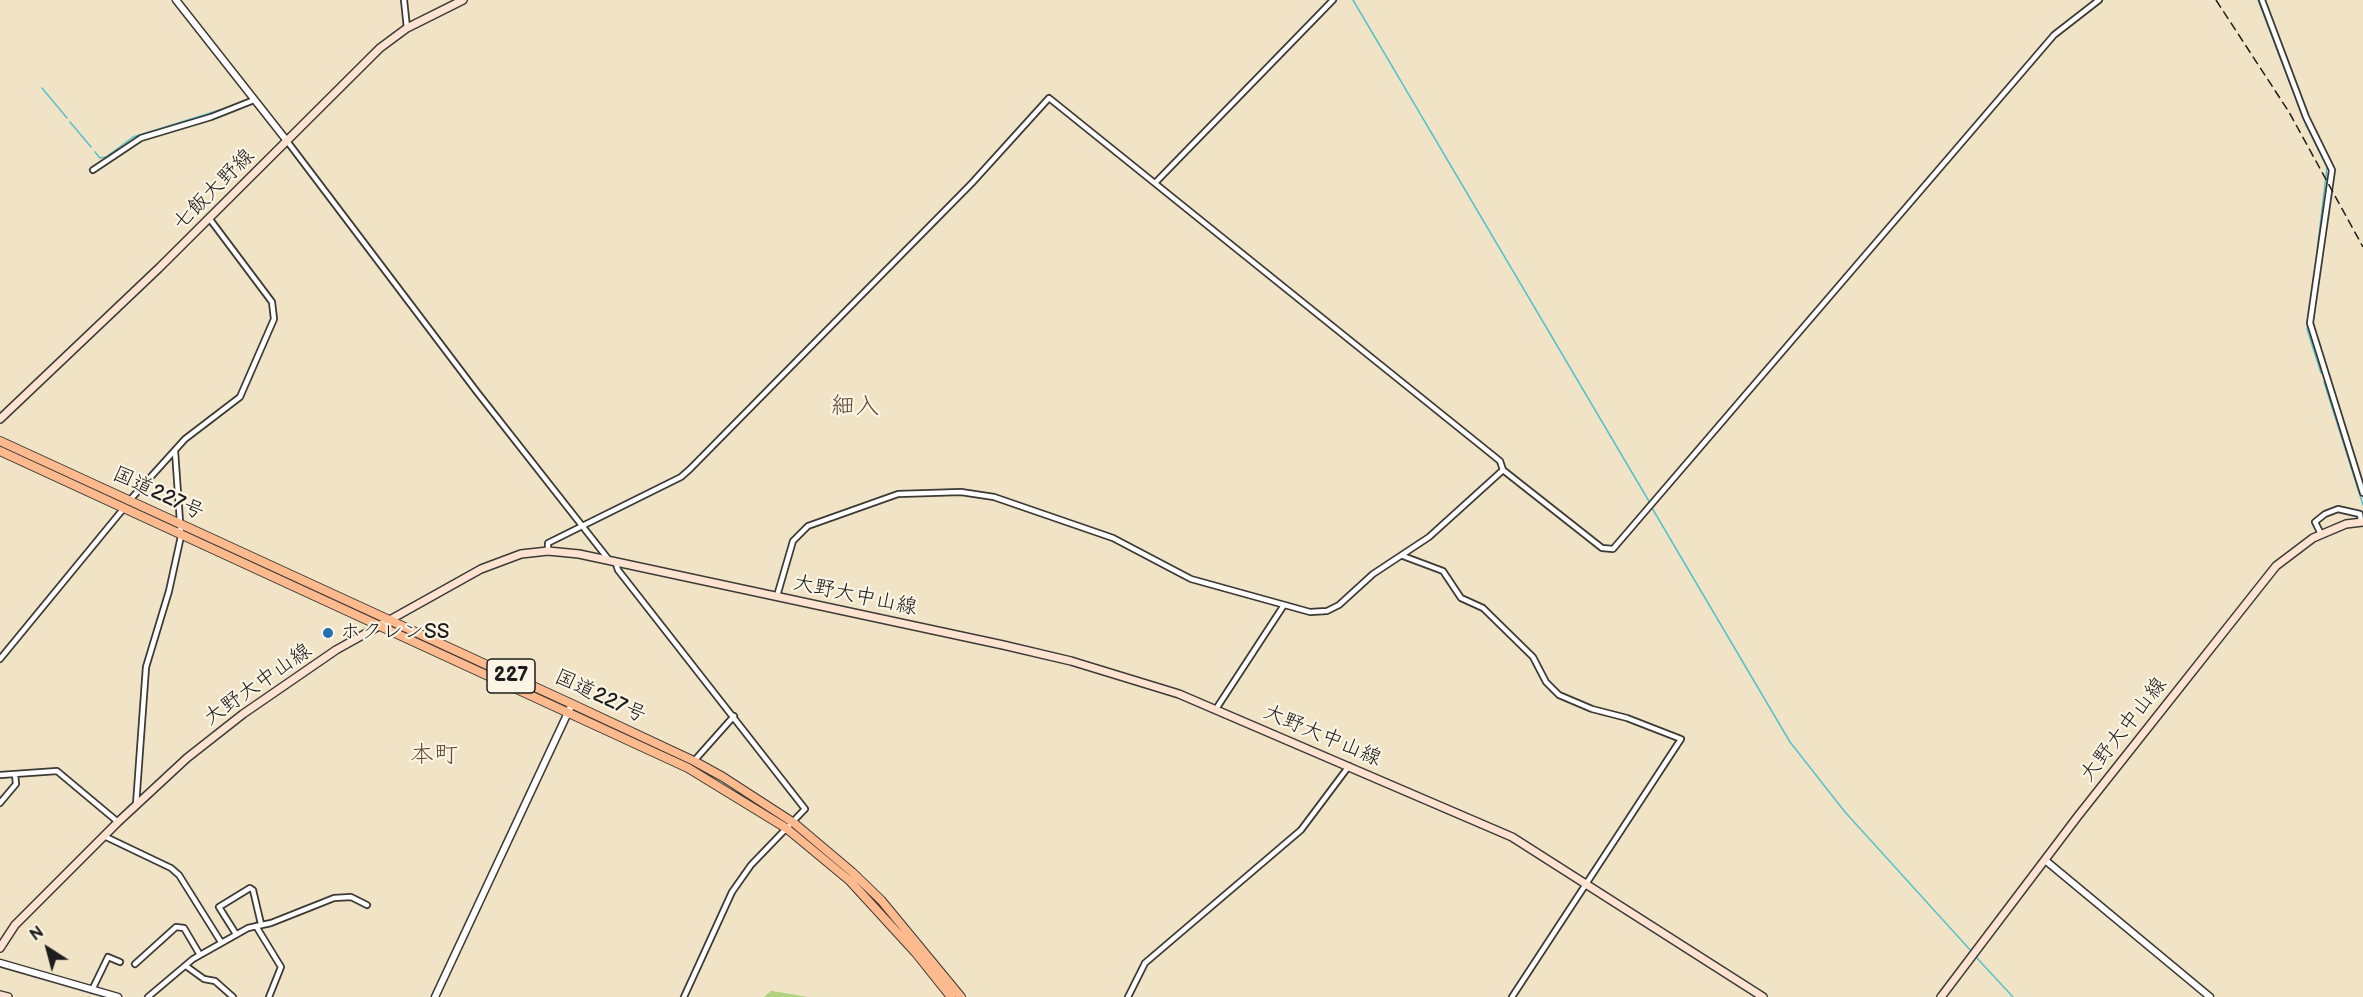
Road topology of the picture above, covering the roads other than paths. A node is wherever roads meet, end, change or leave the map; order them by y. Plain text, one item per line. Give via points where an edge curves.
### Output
1 (176, 0) edge
2 (404, 0) edge
3 (462, 0) edge
4 (1333, 0) edge
5 (2099, 0) edge
6 (2262, 0) edge
7 (407, 28) junction
8 (254, 100) junction
9 (287, 141) junction
10 (93, 170) dead end
11 (1156, 182) junction
12 (209, 218) junction
13 (0, 419) edge
14 (0, 441) edge
15 (0, 451) edge
16 (175, 451) junction
17 (1503, 470) junction
18 (2363, 493) edge
19 (129, 501) junction
20 (123, 508) junction
21 (2362, 522) edge
22 (181, 526) junction
23 (583, 526) junction
24 (2321, 534) junction
25 (181, 536) junction
26 (548, 551) junction
27 (1403, 556) junction
28 (612, 561) junction
29 (777, 596) junction
30 (1284, 605) junction
31 (388, 619) junction
32 (378, 625) junction
33 (0, 659) edge
34 (570, 708) junction
35 (1216, 709) junction
36 (734, 716) junction
37 (691, 764) junction
38 (1349, 766) junction
39 (15, 774) junction
40 (0, 775) edge
41 (0, 803) edge
42 (136, 805) junction
43 (118, 822) junction
44 (790, 826) junction
45 (104, 836) junction
46 (2045, 860) junction
47 (1587, 883) junction
48 (367, 904) dead end
49 (258, 925) junction
50 (236, 934) junction
51 (221, 942) junction
52 (0, 948) edge
53 (200, 955) junction
54 (120, 962) dead end
55 (0, 963) edge
56 (135, 964) dead end
57 (186, 966) junction
58 (92, 990) junction
59 (0, 994) edge
60 (8, 997) edge
61 (118, 997) edge
62 (148, 997) edge
63 (233, 997) edge
64 (269, 997) edge
65 (435, 997) edge
66 (684, 997) edge
67 (951, 997) edge
68 (961, 997) edge
69 (1128, 997) edge
70 (1512, 997) edge
71 (1763, 997) edge
72 (1941, 997) edge
73 (2210, 997) edge

1 - 8 street
2 - 7 street
3 - 7 main road, 七飯大野線
4 - 11 street
5 - 17 street via 2054,35 1617,545 1607,551
6 - 18 street via 2306,117 2332,170 2310,323
7 - 9 main road, 七飯大野線 via 380,48
8 - 9 street
8 - 10 street via 141,138
9 - 12 main road, 七飯大野線
9 - 23 street
11 - 17 street via 1500,461
11 - 23 street via 1049,98 972,183 690,469
12 - 13 main road, 七飯大野線
12 - 16 street via 272,302 274,319 240,397
14 - 19 highway, 国道227号 / 227
15 - 20 highway, 国道227号 / 227
16 - 19 street
16 - 22 street
17 - 27 street
19 - 20 street
19 - 22 highway, 国道227号 / 227
20 - 25 highway, 国道227号 / 227
20 - 33 street
21 - 24 main road, 大野大中山線
21 - 24 street via 2360,514 2338,509 2315,522
22 - 25 street
22 - 31 highway, 国道227号 / 227
23 - 26 street via 548,543
23 - 28 street
24 - 46 main road, 大野大中山線 via 2287,556 2270,574
25 - 32 highway, 国道227号 / 227
25 - 42 street via 146,667
26 - 28 main road, 大野大中山線
26 - 31 main road, 大野大中山線 via 497,561
27 - 30 street via 1373,574 1335,608 1310,612
27 - 47 street via 1443,571 1461,598 1483,608 1533,657 1546,682 1559,695 1681,739
28 - 29 main road, 大野大中山線
28 - 36 street
29 - 30 street via 794,541 808,526 898,494 961,492 994,497 1113,538 1191,579
29 - 35 main road, 大野大中山線 via 1071,661
30 - 35 street
31 - 32 main road, 大野大中山線
31 - 34 highway, 国道227号 / 227
32 - 34 highway, 国道227号 / 227
32 - 42 main road, 大野大中山線 via 243,714
34 - 37 highway, 国道227号 / 227
34 - 65 street
35 - 38 main road, 大野大中山線
36 - 37 street
36 - 44 street via 805,809
37 - 44 highway, 国道227号 / 227 via 748,791
38 - 47 main road, 大野大中山線 via 1512,837
38 - 69 street via 1301,830 1145,963
39 - 40 street
39 - 41 street via 16,784
39 - 43 street via 57,771
42 - 43 main road, 大野大中山線
43 - 45 main road, 大野大中山線
44 - 66 street via 751,865 732,892
44 - 67 highway, 国道227号 / 227 via 850,881
44 - 68 highway, 国道227号 / 227 via 880,900
45 - 51 street via 179,875
45 - 52 main road, 大野大中山線 via 15,925
46 - 72 main road, 大野大中山線
46 - 73 street
47 - 70 street
47 - 71 main road, 大野大中山線
48 - 49 street via 351,897 334,897
49 - 50 street
49 - 50 street via 254,890 250,888 219,907
49 - 64 street via 281,967
50 - 51 street
51 - 53 street
53 - 56 street via 184,928 176,927
53 - 57 street
54 - 58 street via 108,957
55 - 58 street
57 - 62 street
57 - 63 street via 204,979 215,981
58 - 61 street
59 - 60 main road

